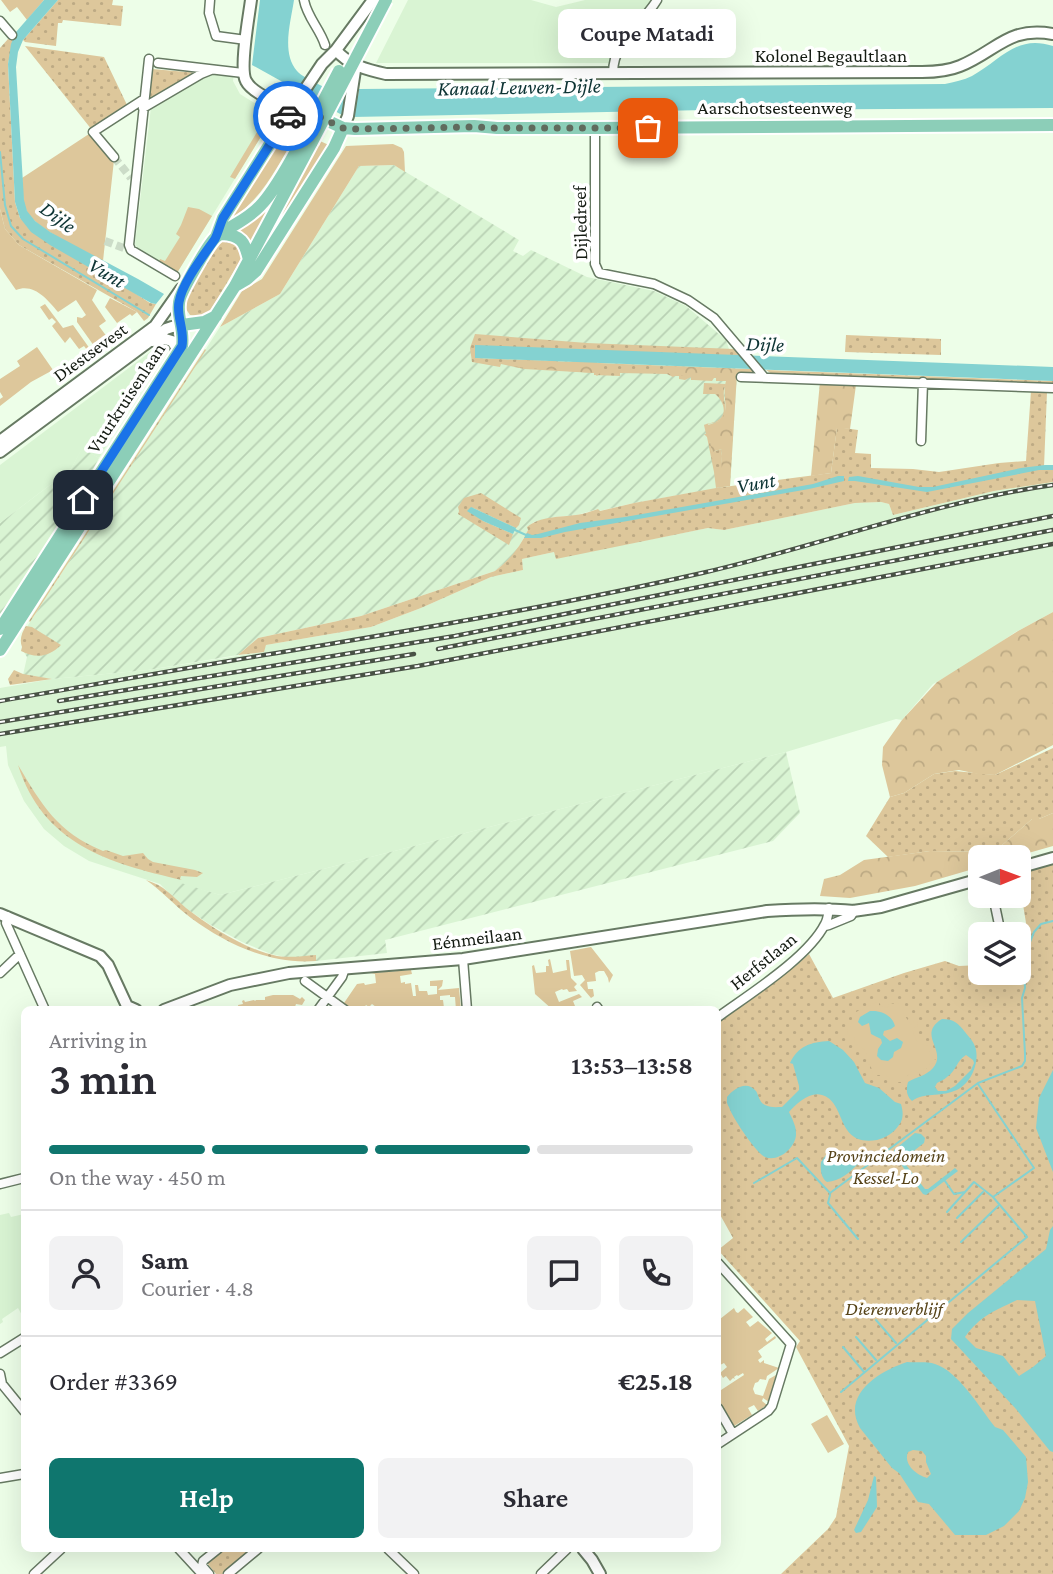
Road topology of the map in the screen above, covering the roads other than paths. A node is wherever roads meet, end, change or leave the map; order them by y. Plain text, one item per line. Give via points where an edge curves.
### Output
1 (210, 0) edge
2 (251, 0) edge
3 (304, 0) edge
4 (375, 0) edge
5 (388, 0) edge
6 (657, 0) edge
7 (0, 21) edge
8 (1053, 34) edge
9 (12, 35) dead end
10 (246, 40) junction
11 (330, 48) junction
12 (149, 58) dead end
13 (158, 63) dead end
14 (353, 63) junction
15 (214, 69) junction
16 (243, 72) junction
17 (613, 74) junction
18 (144, 104) junction
19 (292, 109) junction
20 (1053, 125) edge
21 (344, 126) junction
22 (595, 128) junction
23 (308, 140) junction
24 (114, 157) tunnel mouth
25 (219, 235) junction
26 (249, 260) junction
27 (175, 276) dead end
28 (189, 280) junction
29 (235, 286) junction
30 (179, 307) junction
31 (216, 316) junction
32 (199, 323) junction
33 (182, 326) junction
34 (149, 341) junction
35 (177, 355) junction
36 (741, 376) dead end
37 (761, 377) junction
38 (923, 382) junction
39 (1053, 388) edge
40 (0, 441) edge
41 (921, 441) dead end
42 (0, 452) edge
43 (0, 629) edge
44 (0, 650) edge
45 (1053, 858) edge
46 (1031, 864) edge
47 (968, 882) edge
48 (3, 915) edge
49 (827, 916) junction
50 (20, 954) junction
51 (463, 959) junction
52 (345, 968) junction
53 (0, 973) edge
54 (305, 981) dead end
55 (328, 997) junction
56 (43, 1006) edge
57 (126, 1006) edge
58 (175, 1006) edge
59 (321, 1006) edge
60 (340, 1006) edge
61 (467, 1006) edge
62 (721, 1015) edge
63 (21, 1179) edge
64 (0, 1184) edge
65 (721, 1266) edge
66 (21, 1340) edge
67 (0, 1353) edge
68 (0, 1374) edge
69 (21, 1407) edge
70 (721, 1413) edge
71 (733, 1434) junction
72 (721, 1442) edge
73 (21, 1474) edge
74 (0, 1478) edge
75 (58, 1552) edge
76 (182, 1552) edge
77 (214, 1552) edge
78 (254, 1552) edge
79 (391, 1552) edge
80 (564, 1552) edge
81 (585, 1552) edge
82 (34, 1574) edge
83 (202, 1574) edge
84 (209, 1574) edge
85 (228, 1574) edge
86 (414, 1574) edge
87 (541, 1574) edge
88 (600, 1574) edge

1 - 10 street via 216,36
2 - 10 street
3 - 11 street
4 - 11 street
4 - 23 main road, bridge
5 - 14 street via 379,19 351,51
5 - 23 main road, bridge
6 - 17 street via 617,51
7 - 9 street
8 - 17 street, Kolonel Begaultlaan via 1017,34 975,59 939,71
10 - 16 street
11 - 14 street, Kolonel Begaultlaan
11 - 19 street
12 - 18 street
13 - 15 street
14 - 17 street, Kolonel Begaultlaan via 386,74
14 - 21 street
15 - 16 street
15 - 18 street
16 - 19 street via 250,87
18 - 24 street via 93,132
18 - 27 street via 127,249
19 - 21 main road, Aarschotsesteenweg
19 - 25 main road via 223,218
20 - 22 main road, Aarschotsesteenweg
21 - 22 main road, Aarschotsesteenweg
21 - 29 main road via 256,271
22 - 37 street, Dijledreef via 597,271 654,284 688,300 714,318
23 - 25 main road via 262,205
23 - 26 main road
25 - 26 main road via 242,241
25 - 28 main road
26 - 29 main road
28 - 30 main road
28 - 40 street, Diestsevest via 155,326
29 - 31 main road, Vuurkruisenlaan
30 - 32 main road
30 - 33 main road, Vuurkruisenlaan
31 - 32 main road
31 - 44 main road, Vuurkruisenlaan
32 - 33 main road
33 - 34 street, Diestsevest via 166,329
33 - 35 main road, Vuurkruisenlaan via 184,340
34 - 35 street via 172,341
34 - 42 street, Diestsevest
35 - 43 main road, Vuurkruisenlaan
36 - 37 street
37 - 38 street
38 - 39 street
38 - 41 street
45 - 46 street
47 - 49 street, Eénmeilaan via 881,907
48 - 50 street
48 - 57 street via 100,956
49 - 51 street, Eénmeilaan via 799,910 767,911
49 - 62 street, Herfstlaan via 792,962
50 - 53 street
50 - 56 street
51 - 52 street, Eénmeilaan
51 - 61 street
52 - 55 street
52 - 58 street, Eénmeilaan via 230,985
54 - 55 street
55 - 59 street
55 - 60 street
63 - 64 street
65 - 71 street via 791,1344 772,1406
66 - 67 street
68 - 69 street via 2,1384
70 - 71 street
71 - 72 street
73 - 74 street
75 - 82 street
76 - 83 street
77 - 84 street via 203,1561
78 - 85 street
79 - 86 street
80 - 87 street
81 - 88 street

